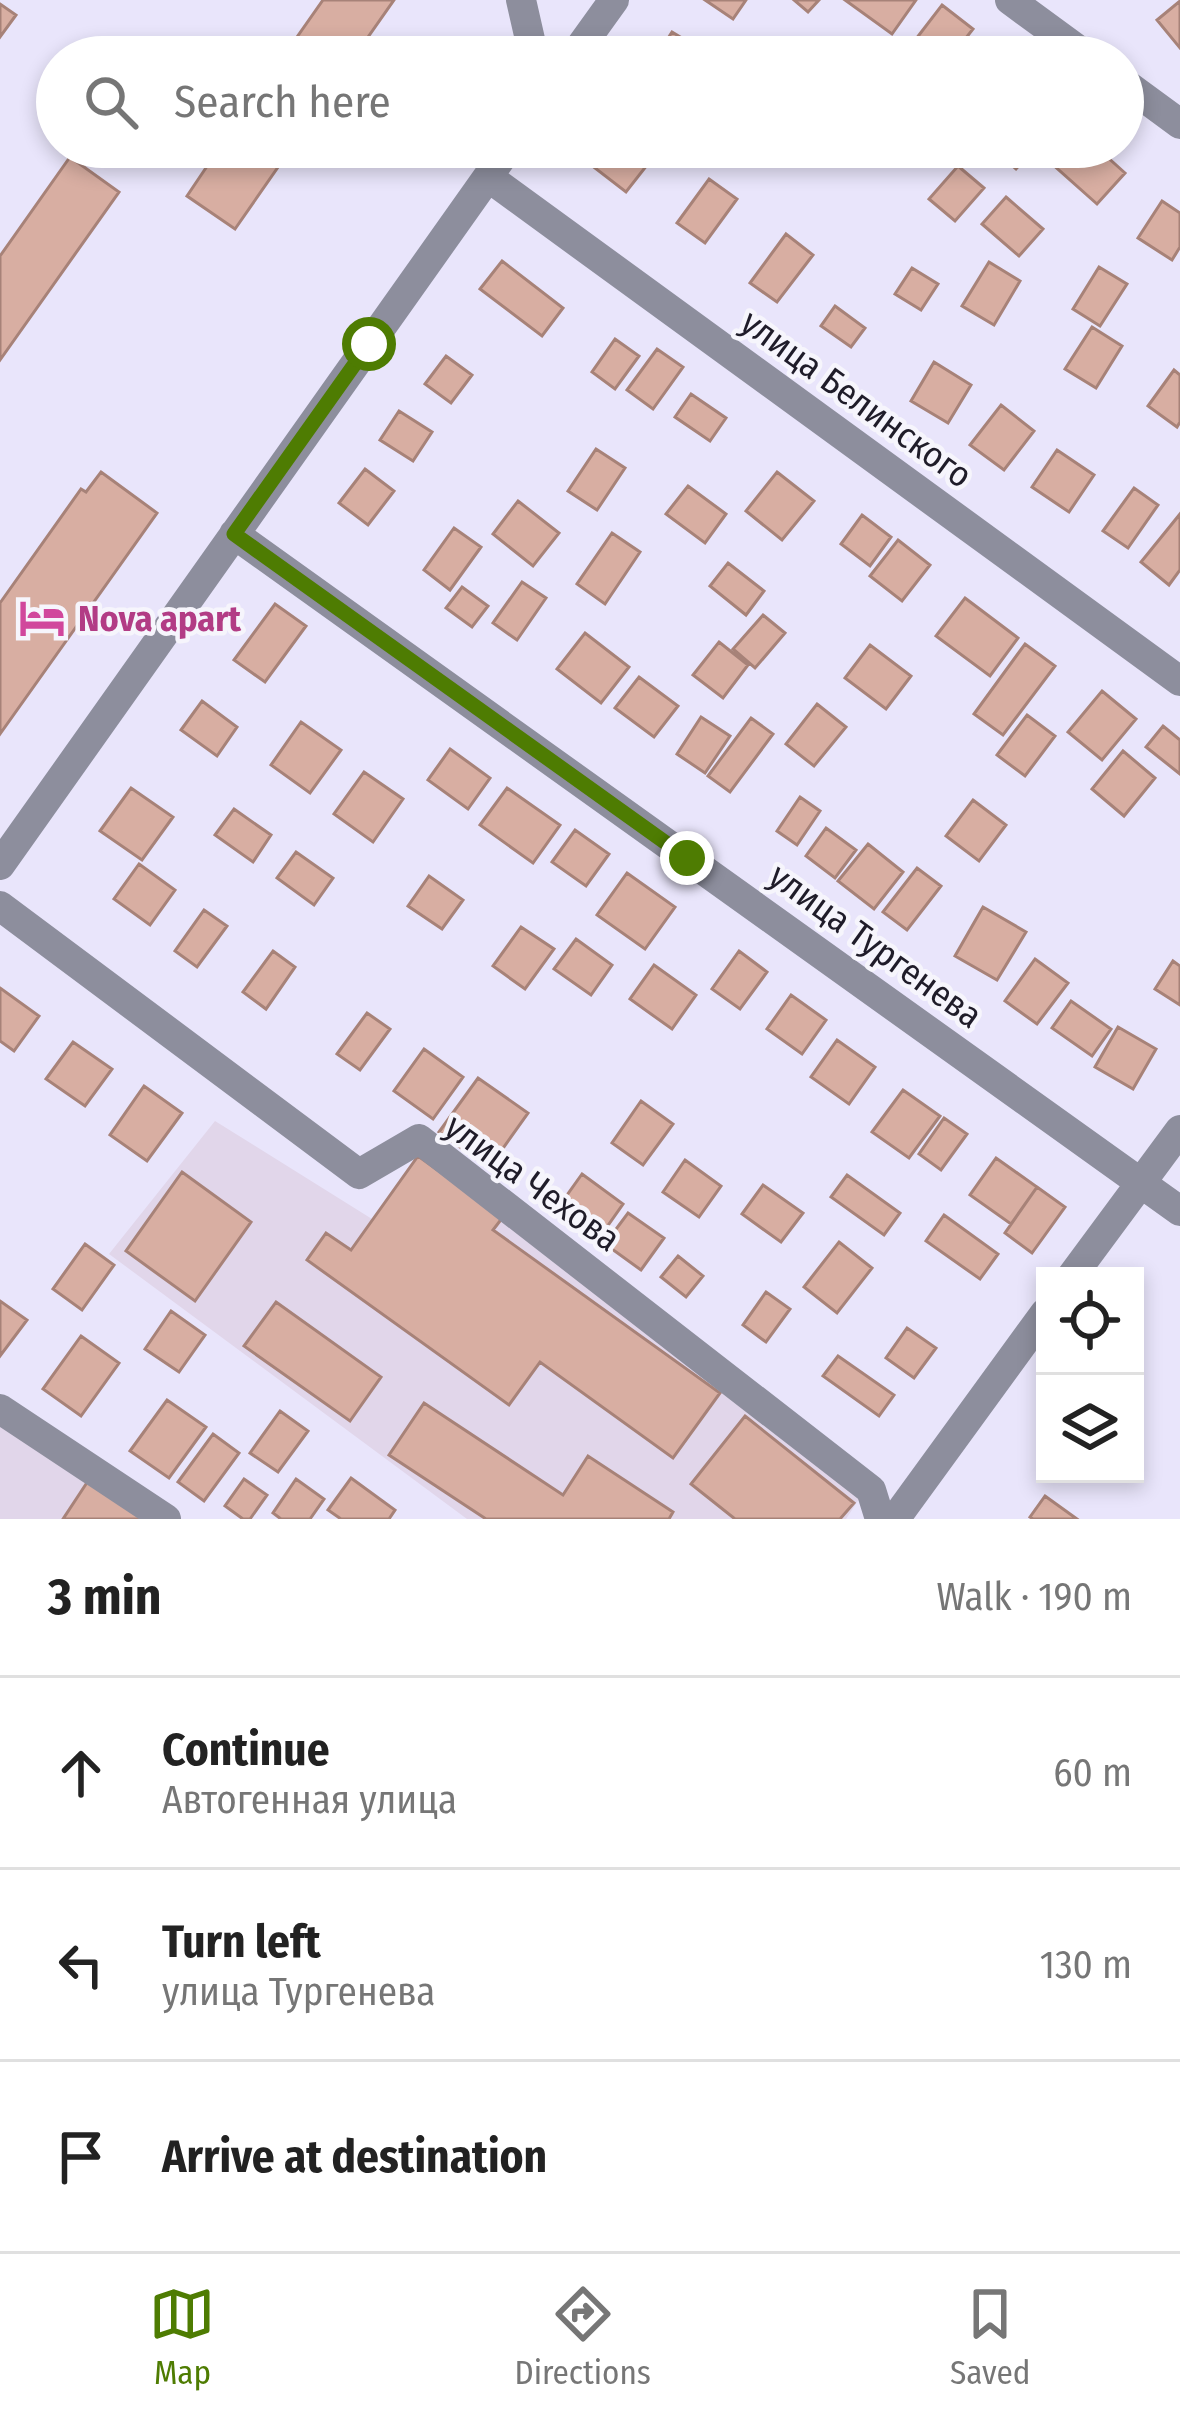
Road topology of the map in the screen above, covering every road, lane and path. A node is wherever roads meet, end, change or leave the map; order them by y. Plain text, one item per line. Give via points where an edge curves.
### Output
1 (521, 0) edge
2 (614, 0) edge
3 (1010, 0) edge
4 (529, 36) edge
5 (588, 36) edge
6 (1059, 36) edge
7 (1144, 97) edge
8 (1180, 124) edge
9 (494, 168) edge
10 (488, 177) junction
11 (234, 534) junction
12 (1180, 681) edge
13 (0, 865) edge
14 (0, 906) edge
15 (1180, 1130) edge
16 (1141, 1182) junction
17 (1180, 1211) edge
18 (1079, 1267) edge
19 (1036, 1325) edge
20 (0, 1409) edge
21 (166, 1519) edge
22 (880, 1519) edge
23 (895, 1519) edge

1 - 4 street
2 - 5 street
3 - 6 street
7 - 8 street
9 - 10 street
10 - 11 street
10 - 12 street, улица Белинского
11 - 13 street
11 - 16 street, улица Тургенева
14 - 22 street, улица Чехова via 359,1174 419,1139 871,1490
15 - 16 street
16 - 17 street, улица Тургенева
16 - 18 street
19 - 23 street
20 - 21 street

